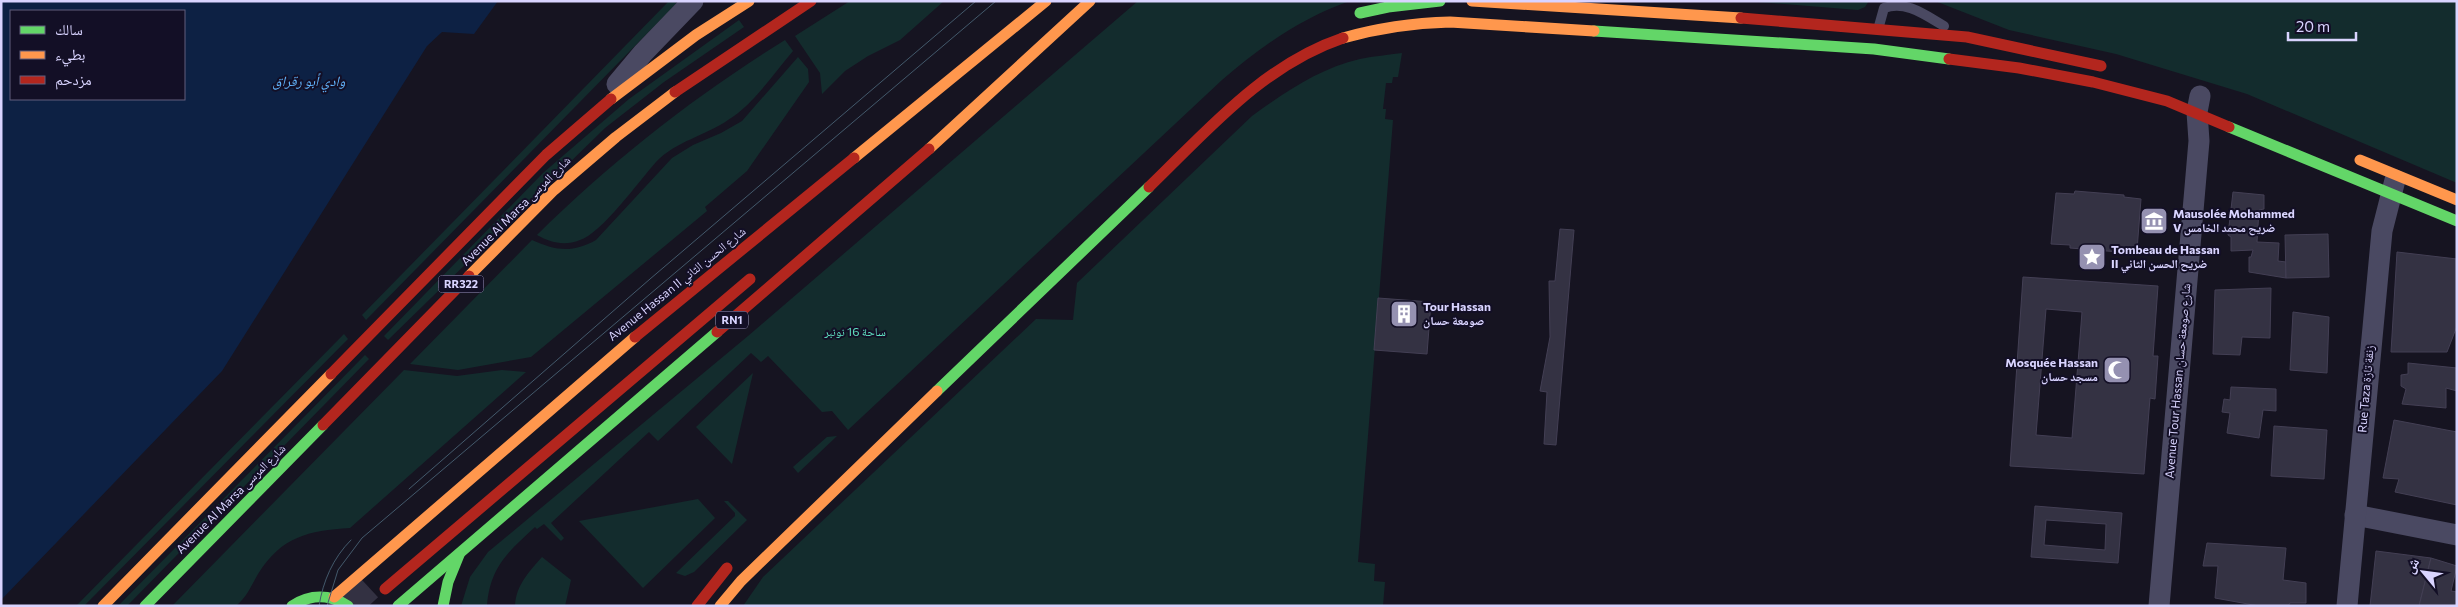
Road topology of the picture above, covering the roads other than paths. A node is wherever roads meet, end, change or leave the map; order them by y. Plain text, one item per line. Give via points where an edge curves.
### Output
1 (693, 1) edge
2 (749, 1) edge
3 (811, 1) edge
4 (1046, 1) edge
5 (1090, 1) edge
6 (1440, 1) edge
7 (1472, 1) edge
8 (1350, 16) dead end
9 (1878, 28) junction
10 (1967, 37) junction
11 (1874, 49) junction
12 (2110, 68) dead end
13 (2199, 100) junction
14 (599, 108) junction
15 (883, 133) junction
16 (2352, 156) dead end
17 (916, 162) junction
18 (889, 167) dead end
19 (2394, 184) junction
20 (2457, 200) edge
21 (803, 215) dead end
22 (2457, 221) edge
23 (758, 272) dead end
24 (2354, 515) junction
25 (2457, 535) edge
26 (459, 553) junction
27 (735, 560) dead end
28 (385, 589) tunnel mouth
29 (334, 597) junction
30 (103, 606) edge
31 (145, 606) edge
32 (292, 606) edge
33 (348, 606) edge
34 (398, 606) edge
35 (443, 606) edge
36 (697, 606) edge
37 (720, 606) edge
38 (2159, 606) edge
39 (2347, 606) edge

1 - 14 street via 643,53
2 - 14 main road, Avenue Al Marsa شارع المرسى / RR322 via 663,58
3 - 31 main road, Avenue Al Marsa شارع المرسى / RR322 via 675,90 554,190
4 - 15 main road, Avenue Hassan II شارع الحسن الثاني
5 - 17 main road, RN1
6 - 8 main road via 1388,6
7 - 9 main road
9 - 10 main road
9 - 10 lane via 1884,8 1899,3 1908,4
9 - 11 main road
10 - 12 main road
11 - 13 main road via 2057,75 2158,98
11 - 37 main road via 1420,22 1360,32 1305,54 1278,68 1229,109 741,581
13 - 19 main road
13 - 38 street, Avenue Tour Hassan شارع صومعة حسان via 2198,151
14 - 30 main road, Avenue Al Marsa شارع المرسى / RR322 via 522,180
15 - 21 main road via 864,162
15 - 29 main road, Avenue Hassan II شارع الحسن الثاني via 616,352
16 - 19 main road
17 - 18 main road
17 - 26 main road, RN1
19 - 20 main road
19 - 22 main road
19 - 24 street, Rue Taza زنقة تازة via 2382,231
23 - 28 main road
24 - 25 street
24 - 39 street, Rue Taza زنقة تازة
26 - 34 main road, RN1
26 - 35 main road
27 - 36 main road
29 - 32 main road via 308,598
29 - 33 main road

